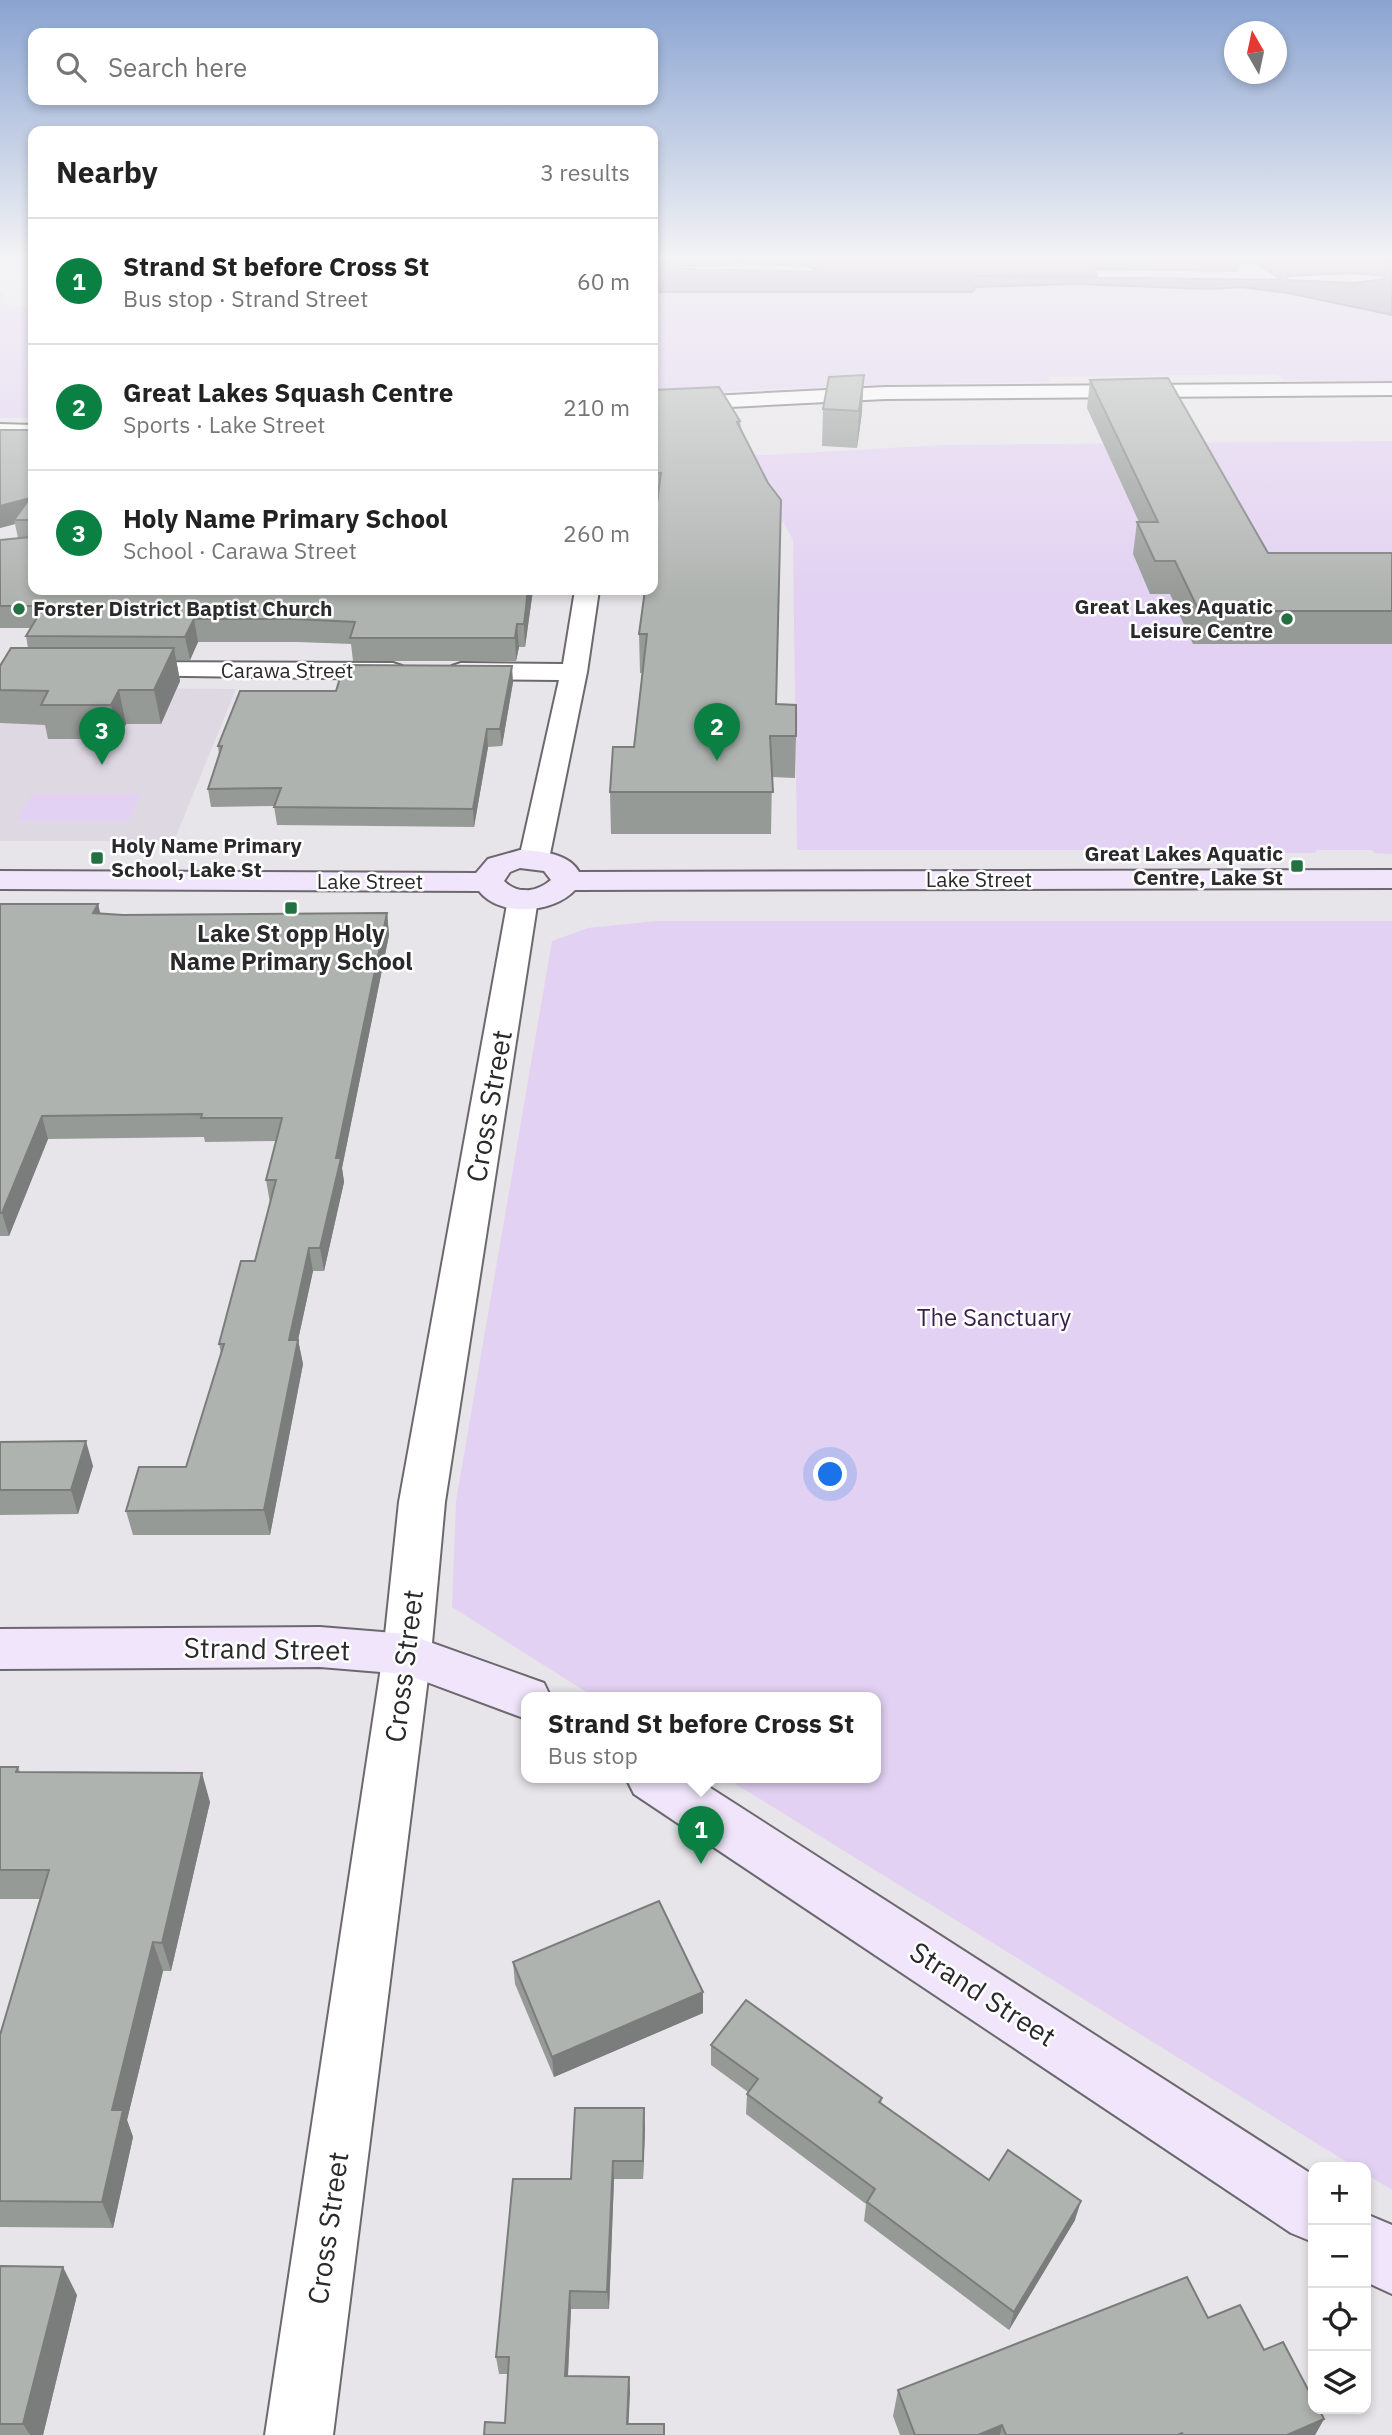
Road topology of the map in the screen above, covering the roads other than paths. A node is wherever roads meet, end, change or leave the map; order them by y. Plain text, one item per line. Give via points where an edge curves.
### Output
1 (1392, 389) edge
2 (658, 405) edge
3 (0, 431) edge
4 (28, 431) edge
5 (586, 595) edge
6 (98, 670) edge
7 (574, 672) junction
8 (1392, 879) edge
9 (0, 880) edge
10 (515, 880) junction
11 (567, 881) junction
12 (0, 1649) edge
13 (407, 1654) junction
14 (521, 1696) edge
15 (660, 1783) edge
16 (1308, 2208) edge
17 (1371, 2248) edge
18 (1392, 2262) edge
19 (299, 2435) edge

1 - 2 street via 885,393
3 - 4 street
5 - 7 street, Cross Street
6 - 7 street, Carawa Street
7 - 10 street, Cross Street
8 - 11 street, Lake Street
9 - 10 street, Lake Street
10 - 11 street via 547,896
10 - 11 street via 563,869
10 - 13 street, Cross Street via 422,1502
12 - 13 street, Strand Street via 320,1647
13 - 14 street, Strand Street
13 - 19 street, Cross Street
15 - 16 street, Strand Street
17 - 18 street

